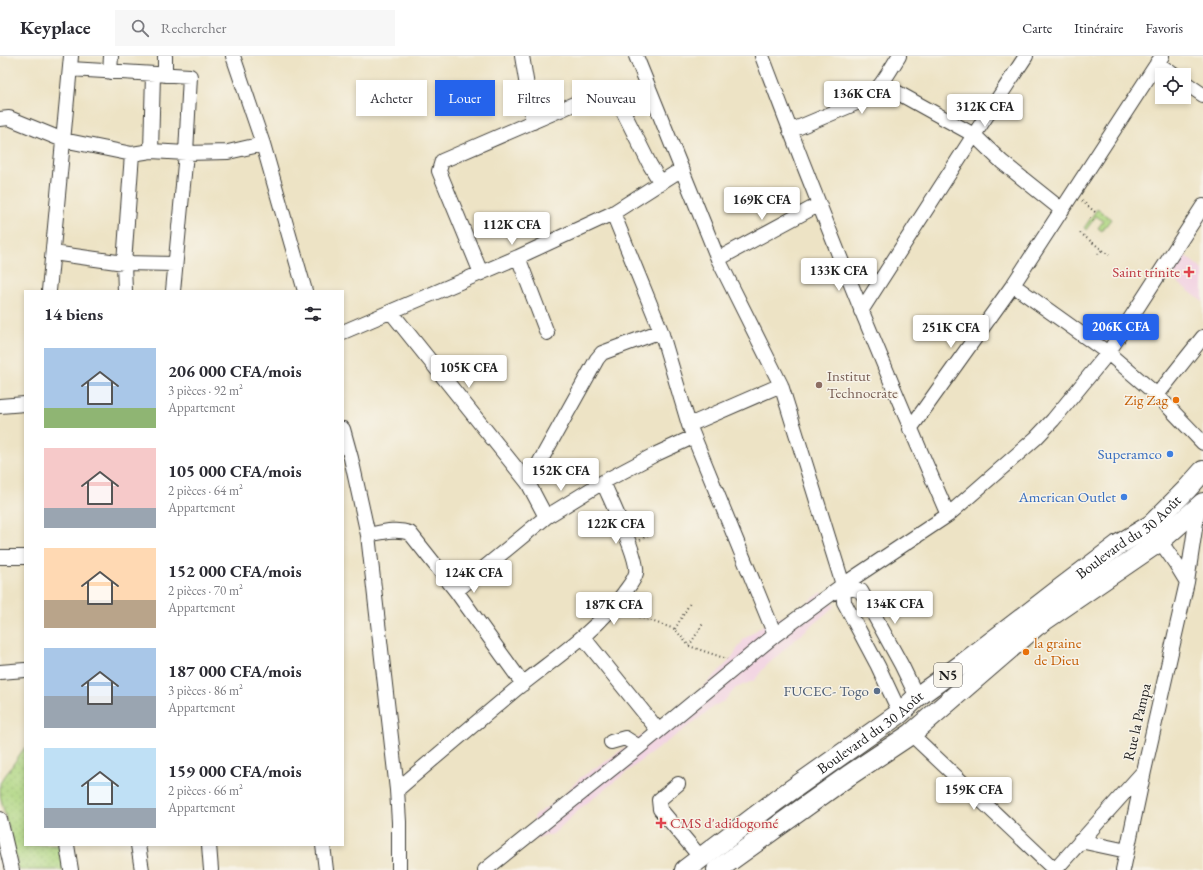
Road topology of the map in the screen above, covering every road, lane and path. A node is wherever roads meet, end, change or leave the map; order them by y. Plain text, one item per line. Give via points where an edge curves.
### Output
1 (111, 56) edge
2 (165, 56) edge
3 (233, 56) edge
4 (522, 56) edge
5 (636, 56) edge
6 (762, 56) edge
7 (899, 56) edge
8 (1026, 56) edge
9 (1159, 60) edge
10 (70, 63) edge
11 (1167, 68) edge
12 (110, 72) junction
13 (159, 75) junction
14 (882, 84) junction
15 (1191, 87) edge
16 (1203, 95) edge
17 (0, 119) edge
18 (533, 122) junction
19 (790, 131) junction
20 (974, 135) junction
21 (63, 140) junction
22 (263, 144) junction
23 (151, 151) junction
24 (186, 153) junction
25 (132, 154) junction
26 (683, 171) junction
27 (661, 183) junction
28 (1082, 201) dead end
29 (818, 206) junction
30 (1203, 206) edge
31 (1062, 210) junction
32 (1095, 212) dead end
33 (613, 213) junction
34 (1090, 218) dead end
35 (1093, 221) dead end
36 (1080, 233) dead end
37 (1102, 250) junction
38 (53, 253) junction
39 (1098, 254) dead end
40 (1110, 255) dead end
41 (518, 258) junction
42 (718, 259) junction
43 (124, 263) junction
44 (175, 264) junction
45 (482, 273) junction
46 (1013, 285) junction
47 (49, 290) edge
48 (125, 290) edge
49 (172, 290) edge
50 (305, 290) edge
51 (861, 311) junction
52 (391, 312) junction
53 (661, 331) junction
54 (344, 332) edge
55 (547, 333) dead end
56 (1203, 337) edge
57 (1108, 354) junction
58 (781, 385) junction
59 (1157, 395) junction
60 (24, 404) edge
61 (0, 406) edge
62 (910, 429) junction
63 (691, 431) junction
64 (344, 433) edge
65 (1203, 443) edge
66 (1203, 472) edge
67 (603, 482) junction
68 (528, 483) junction
69 (1186, 490) junction
70 (1200, 506) edge
71 (948, 515) junction
72 (546, 517) junction
73 (1156, 533) junction
74 (368, 535) junction
75 (0, 557) edge
76 (24, 560) edge
77 (1190, 563) edge
78 (843, 585) junction
79 (456, 591) junction
80 (690, 603) dead end
81 (613, 608) junction
82 (704, 622) dead end
83 (674, 629) junction
84 (775, 635) junction
85 (583, 637) junction
86 (689, 646) junction
87 (742, 662) junction
88 (24, 670) edge
89 (0, 672) edge
90 (523, 684) junction
91 (917, 697) junction
92 (900, 712) junction
93 (930, 718) junction
94 (658, 730) junction
95 (911, 734) junction
96 (611, 742) dead end
97 (639, 747) junction
98 (1144, 771) junction
99 (678, 784) dead end
100 (396, 790) junction
101 (0, 819) edge
102 (1080, 841) junction
103 (67, 846) edge
104 (138, 846) edge
105 (209, 846) edge
106 (323, 846) edge
107 (1127, 851) junction
108 (701, 858) junction
109 (12, 870) edge
110 (71, 870) edge
111 (142, 870) edge
112 (211, 870) edge
113 (326, 870) edge
114 (399, 870) edge
115 (485, 870) edge
116 (685, 870) edge
117 (717, 870) edge
118 (1055, 870) edge
119 (1123, 870) edge

1 - 12 street
2 - 13 street
3 - 22 street
4 - 18 street
5 - 26 street
6 - 19 street
7 - 14 street
8 - 20 street
9 - 11 street
9 - 31 street
10 - 12 street
10 - 21 street
12 - 13 street
13 - 23 street
13 - 24 street via 190,76
14 - 19 street via 866,99
14 - 20 street
15 - 16 street
17 - 21 street via 9,118
18 - 27 street via 604,91 614,93
18 - 45 street via 442,161 440,166 439,171
19 - 29 street
20 - 31 street via 1002,162
20 - 51 street
21 - 25 street
21 - 38 street
22 - 24 street via 228,152
22 - 50 street
23 - 24 street
23 - 25 street
24 - 44 street
25 - 43 street
26 - 27 street
26 - 42 street
27 - 33 street
28 - 32 path
29 - 42 street
29 - 51 street
30 - 57 street
31 - 46 street
33 - 41 street
33 - 53 street
34 - 35 path
36 - 37 path
37 - 39 path
37 - 40 path
38 - 43 street
38 - 47 street
41 - 45 street
41 - 55 street
42 - 58 street
43 - 44 street
43 - 48 street
44 - 49 street
45 - 52 street
46 - 57 street
46 - 62 street
51 - 62 street
52 - 54 street
52 - 68 street
53 - 63 street
53 - 68 street via 599,356
56 - 59 street
57 - 59 street
57 - 71 street via 1036,438
58 - 63 street
58 - 78 street
59 - 65 street
60 - 61 street
62 - 71 street
63 - 67 street via 654,455
63 - 84 street
64 - 74 street
66 - 69 highway, Boulevard du 30 Août / N5
67 - 72 street
67 - 81 street via 636,564 634,580
68 - 72 street
69 - 70 highway
69 - 73 highway, Boulevard du 30 Août / N5
70 - 73 highway, Boulevard du 30 Août / N5
70 - 77 street, Rue la Pampa
71 - 78 street
72 - 79 street
73 - 77 street
73 - 91 highway, Boulevard du 30 Août / N5 via 1106,554
73 - 93 highway, Boulevard du 30 Août / N5 via 1036,626
74 - 79 street via 394,530 410,533
74 - 100 street
75 - 76 street
77 - 98 street, Rue la Pampa
78 - 84 street
78 - 91 street via 861,591
78 - 92 street via 844,602 881,670
79 - 90 street
80 - 83 path
81 - 83 path
81 - 85 street
82 - 86 path
83 - 86 path
84 - 87 street
85 - 90 street
85 - 94 street
86 - 87 path
87 - 94 street
88 - 89 street
90 - 100 street
91 - 92 highway, Boulevard du 30 Août / N5
91 - 93 highway
92 - 95 highway
92 - 108 highway, Boulevard du 30 Août / N5
93 - 95 highway, Boulevard du 30 Août / N5
94 - 97 street
95 - 117 highway, Boulevard du 30 Août / N5
95 - 118 street
96 - 97 street via 625,738
97 - 115 street
98 - 102 street
98 - 107 street, Rue la Pampa
99 - 108 street via 659,800 660,809
100 - 114 street
101 - 109 street
102 - 107 street
102 - 118 street
103 - 110 street
104 - 111 street
105 - 112 street
106 - 113 street
107 - 119 street, Rue la Pampa
108 - 116 highway, Boulevard du 30 Août / N5

